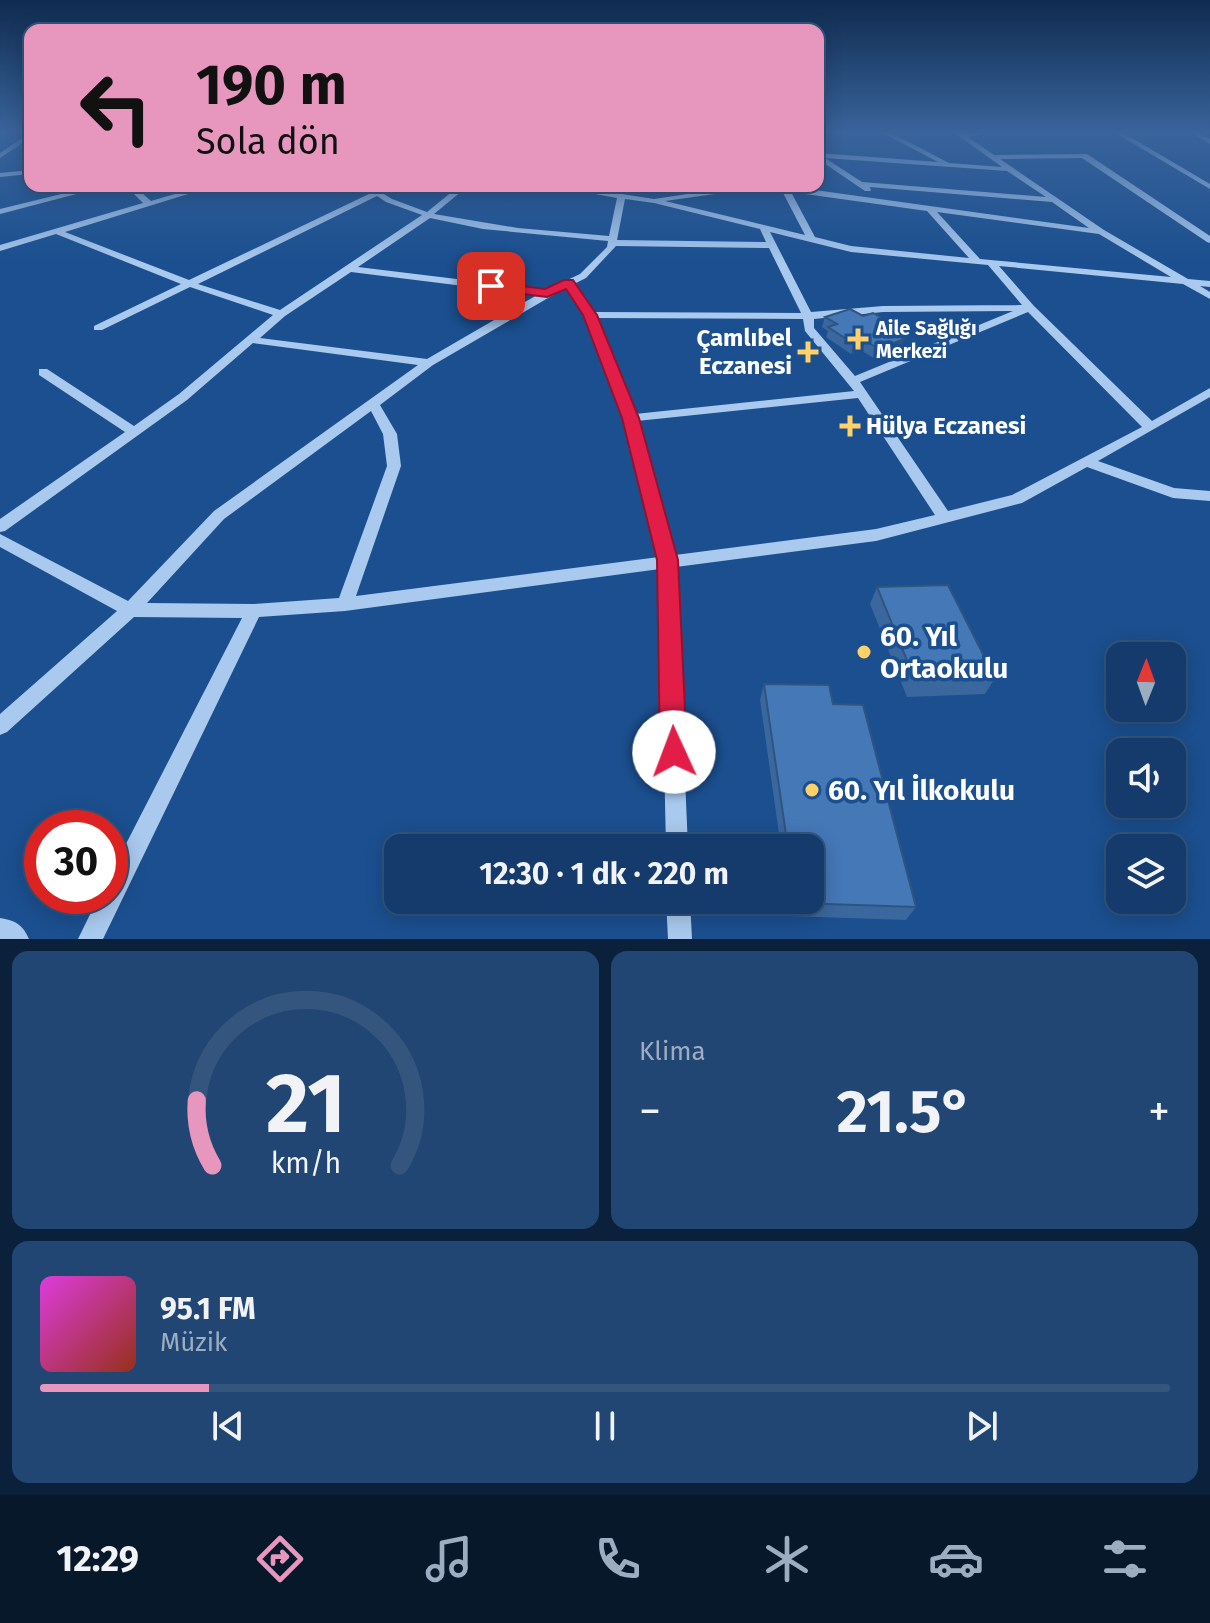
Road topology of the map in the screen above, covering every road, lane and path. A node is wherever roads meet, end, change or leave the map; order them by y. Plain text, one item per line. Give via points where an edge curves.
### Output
1 (848, 175) edge
2 (1014, 175) edge
3 (1112, 175) edge
4 (1189, 175) edge
5 (862, 184) junction
6 (1210, 187) edge
7 (79, 192) edge
8 (136, 192) edge
9 (190, 192) edge
10 (373, 192) edge
11 (457, 192) edge
12 (591, 192) edge
13 (716, 192) edge
14 (787, 192) edge
15 (809, 192) edge
16 (375, 194) junction
17 (621, 197) junction
18 (1053, 200) junction
19 (654, 201) junction
20 (149, 204) junction
21 (889, 205) junction
22 (931, 210) junction
23 (0, 212) edge
24 (430, 214) junction
25 (764, 229) junction
26 (58, 232) junction
27 (1101, 232) junction
28 (1210, 240) edge
29 (612, 241) junction
30 (812, 241) junction
31 (773, 245) junction
32 (0, 248) edge
33 (976, 260) junction
34 (990, 262) junction
35 (350, 269) junction
36 (1183, 281) junction
37 (569, 283) junction
38 (1210, 284) edge
39 (192, 285) junction
40 (547, 293) junction
41 (1210, 296) edge
42 (1030, 308) junction
43 (281, 314) junction
44 (590, 315) junction
45 (808, 316) junction
46 (98, 328) dead end
47 (253, 340) junction
48 (429, 363) junction
49 (43, 372) dead end
50 (853, 381) junction
51 (1210, 392) edge
52 (861, 394) junction
53 (373, 404) junction
54 (630, 418) junction
55 (1150, 427) junction
56 (135, 432) junction
57 (1086, 462) junction
58 (1210, 496) edge
59 (944, 517) junction
60 (0, 527) edge
61 (0, 540) edge
62 (668, 560) junction
63 (345, 604) junction
64 (130, 610) junction
65 (254, 611) junction
66 (0, 726) edge
67 (677, 834) edge
68 (679, 914) edge
69 (0, 930) edge
70 (17, 939) edge
71 (90, 939) edge
72 (680, 939) edge

1 - 5 street
2 - 18 street
3 - 28 street
4 - 6 street
5 - 18 street
5 - 21 street
7 - 23 street
8 - 20 street
9 - 20 street
10 - 16 street
11 - 24 street
12 - 17 street
13 - 19 street
14 - 30 street
15 - 21 street
16 - 24 street
16 - 39 street
17 - 19 street
17 - 29 street
18 - 27 street
19 - 25 street
20 - 26 street
21 - 22 street
22 - 27 street
22 - 33 street
24 - 29 street
24 - 35 street
25 - 30 street
25 - 31 street
26 - 32 street
26 - 39 street
27 - 36 street
29 - 31 street
29 - 37 street via 583,276
30 - 33 street
31 - 45 street
33 - 34 street
34 - 36 street
34 - 42 street
35 - 40 street
35 - 43 street
36 - 38 street
36 - 41 street
37 - 40 street
37 - 44 street
39 - 43 street
39 - 46 street
40 - 48 street
42 - 45 street via 883,309
42 - 50 street
42 - 55 street
43 - 47 street
44 - 45 street
44 - 54 street
45 - 50 street via 809,329
47 - 48 street
47 - 56 street
48 - 53 street
49 - 56 street
50 - 52 street
51 - 55 street
52 - 54 street
52 - 59 street
53 - 63 street via 390,434 394,466
53 - 64 street via 219,515
54 - 62 street
55 - 57 street
56 - 60 street
57 - 58 street via 1173,493
57 - 59 street via 1017,499
59 - 62 street via 876,535
61 - 64 street
62 - 63 street
62 - 67 street
63 - 65 street
64 - 65 street
64 - 66 street
65 - 71 street
68 - 72 street
69 - 70 street

